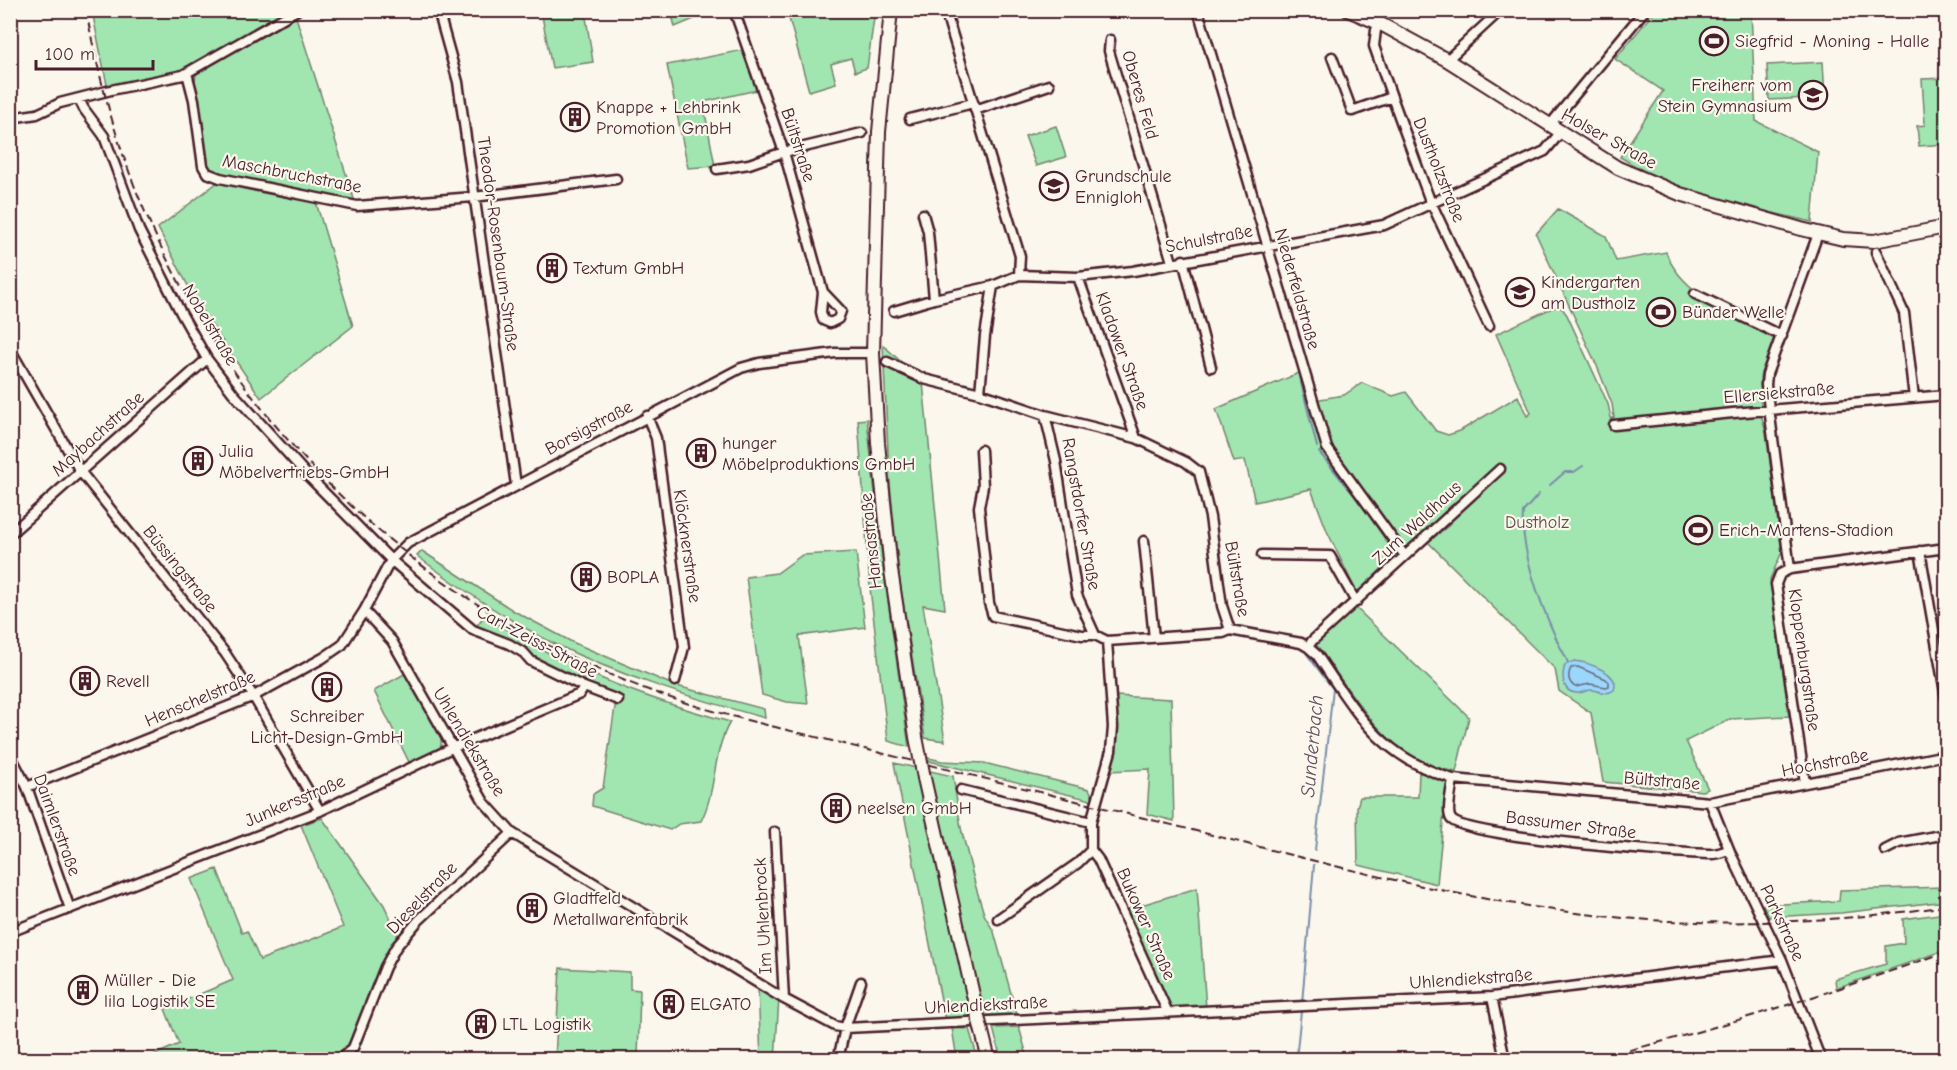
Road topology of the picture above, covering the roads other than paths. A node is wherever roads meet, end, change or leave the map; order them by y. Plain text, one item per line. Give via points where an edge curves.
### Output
1 (297, 10) edge
2 (438, 10) edge
3 (734, 10) edge
4 (891, 10) edge
5 (945, 10) edge
6 (1198, 10) edge
7 (1501, 10) edge
8 (1645, 10) edge
9 (1354, 12) edge
10 (1379, 23) junction
11 (1110, 40) dead end
12 (1332, 57) dead end
13 (1447, 60) junction
14 (187, 73) junction
15 (1049, 85) dead end
16 (1392, 97) junction
17 (79, 99) junction
18 (974, 106) junction
19 (10, 118) edge
20 (910, 119) dead end
21 (1555, 130) junction
22 (862, 133) dead end
23 (784, 152) junction
24 (717, 169) dead end
25 (616, 179) dead end
26 (474, 196) junction
27 (1432, 204) junction
28 (923, 214) dead end
29 (1947, 227) edge
30 (1818, 234) junction
31 (1267, 245) junction
32 (1876, 252) dead end
33 (1183, 260) junction
34 (1172, 262) junction
35 (1019, 275) junction
36 (1078, 277) junction
37 (993, 286) junction
38 (823, 292) dead end
39 (1695, 294) dead end
40 (934, 299) junction
41 (894, 311) dead end
42 (1489, 326) dead end
43 (1782, 336) junction
44 (10, 349) edge
45 (873, 354) junction
46 (207, 359) junction
47 (887, 362) dead end
48 (1211, 367) dead end
49 (980, 393) junction
50 (1947, 395) edge
51 (1914, 398) junction
52 (1769, 411) junction
53 (1045, 415) junction
54 (647, 416) junction
55 (1614, 425) dead end
56 (1136, 438) junction
57 (981, 450) dead end
58 (1500, 469) dead end
59 (81, 471) junction
60 (516, 485) junction
61 (10, 534) edge
62 (1144, 541) dead end
63 (1947, 548) edge
64 (1920, 551) junction
65 (1262, 555) dead end
66 (1405, 556) junction
67 (391, 560) junction
68 (1790, 569) junction
69 (1356, 602) junction
70 (364, 611) junction
71 (1230, 630) junction
72 (1095, 635) junction
73 (1154, 638) junction
74 (1107, 641) junction
75 (1308, 647) junction
76 (675, 681) dead end
77 (584, 687) junction
78 (254, 696) junction
79 (1947, 698) edge
80 (618, 700) dead end
81 (452, 748) junction
82 (10, 753) edge
83 (1947, 756) edge
84 (1453, 779) junction
85 (1805, 783) junction
86 (27, 787) junction
87 (962, 790) dead end
88 (1710, 802) junction
89 (320, 811) junction
90 (1091, 822) junction
91 (775, 832) dead end
92 (512, 833) junction
93 (1947, 834) edge
94 (1091, 850) junction
95 (1729, 850) junction
96 (1885, 850) dead end
97 (70, 909) junction
98 (998, 920) dead end
99 (10, 932) edge
100 (1782, 960) junction
101 (861, 982) dead end
102 (1492, 997) junction
103 (784, 999) junction
104 (1168, 1013) junction
105 (845, 1028) junction
106 (339, 1059) edge
107 (838, 1059) edge
108 (989, 1059) edge
109 (1506, 1059) edge
110 (1821, 1059) edge

1 - 14 street
2 - 26 street, Theodor-Rosenbaum-Straße via 456,72
3 - 23 street, Bültstraße
4 - 45 main road, Hansastraße via 879,143
5 - 18 street
6 - 31 street, Niederfeldstraße
7 - 13 street
8 - 21 street, Schulstraße
9 - 10 main road, Holser Straße
10 - 13 main road, Holser Straße
10 - 16 street, Dustholzstraße via 1374,46
11 - 34 street, Oberes Feld via 1109,51
12 - 16 street via 1352,111
13 - 21 main road, Holser Straße
14 - 17 street
14 - 26 street, Maschbruchstraße via 202,166 207,173 357,206
15 - 18 street
16 - 27 street, Dustholzstraße
17 - 19 street via 37,114
17 - 46 street, Nobelstraße via 104,136 139,231
18 - 20 street
18 - 35 street via 1020,256
21 - 27 street, Schulstraße via 1545,151
21 - 30 main road, Holser Straße via 1657,186
22 - 23 street
23 - 24 street via 749,165
23 - 38 street, Bültstraße
25 - 26 street, Maschbruchstraße
26 - 60 street, Theodor-Rosenbaum-Straße
27 - 31 street, Schulstraße via 1384,225
27 - 42 street, Dustholzstraße
28 - 40 street
29 - 30 main road, Holser Straße via 1874,241
30 - 43 street, Kloppenburgstraße
31 - 33 street, Schulstraße
31 - 66 street, Niederfeldstraße via 1327,448
32 - 51 street via 1904,313
33 - 34 street, Schulstraße
33 - 48 street
34 - 36 street, Schulstraße
35 - 36 street, Schulstraße
35 - 37 street, Schulstraße
36 - 56 street, Kladower Straße
37 - 40 street, Schulstraße
37 - 49 street
39 - 43 street
40 - 41 street, Schulstraße
43 - 52 street, Kloppenburgstraße via 1767,374
44 - 59 street, Büssingstraße
45 - 54 street, Borsigstraße via 835,353 759,363
45 - 108 main road, Hansastraße, bridge via 891,570 916,737
46 - 59 street, Maybachstraße
46 - 67 street, Nobelstraße via 308,476
47 - 49 street, Bültstraße via 924,379
49 - 53 street, Bültstraße
50 - 51 street, Ellersiekstraße
51 - 52 street, Ellersiekstraße
52 - 55 street, Ellersiekstraße
52 - 68 street, Kloppenburgstraße
53 - 56 street, Bültstraße
53 - 72 street, Rangstdorfer Straße via 1077,595
54 - 60 street, Borsigstraße
54 - 76 street, Klöcknerstraße via 656,438 684,647
56 - 71 street, Bültstraße via 1199,472 1210,517 1222,606
57 - 72 street via 980,507 988,603 993,615
58 - 66 street, Zum Waldhaus
59 - 61 street, Maybachstraße
59 - 78 street, Büssingstraße via 225,653
60 - 67 street, Borsigstraße via 415,538
62 - 73 street
63 - 64 street
64 - 68 street
64 - 79 street
65 - 69 street via 1330,556
66 - 69 street, Zum Waldhaus
67 - 70 street, Borsigstraße
67 - 77 street, Carl-Zeiss-Straße via 473,630 509,644 531,661
68 - 85 street, Kloppenburgstraße via 1780,574 1776,584
69 - 75 street, Zum Waldhaus
70 - 78 street, Henschelstraße via 342,645
70 - 81 street, Uhlendiekstraße via 392,641
71 - 73 street
71 - 75 street, Bültstraße
72 - 74 street
73 - 74 street
74 - 90 street via 1111,751
75 - 84 street, Bültstraße via 1384,744 1416,766
77 - 80 street, Carl-Zeiss-Straße
77 - 81 street, Junkersstraße via 580,694
78 - 86 street, Henschelstraße
78 - 89 street, Büssingstraße
81 - 89 street, Junkersstraße
81 - 92 street, Uhlendiekstraße via 484,802
82 - 86 street, Daimlerstraße
83 - 85 street, Hochstraße
84 - 88 street, Bültstraße
84 - 95 street, Bassumer Straße via 1449,814 1462,826 1634,850 1714,854
85 - 88 street, Hochstraße
86 - 97 street, Daimlerstraße
87 - 90 street
88 - 95 street, Parkstraße
89 - 97 street, Junkersstraße
90 - 94 street
91 - 103 street, Im Uhlenbrock
92 - 103 street, Uhlendiekstraße
92 - 106 street, Dieselstraße via 396,946 353,1048
93 - 96 street via 1899,843
94 - 98 street
94 - 104 street, Bukower Straße
95 - 100 street, Parkstraße
97 - 99 street, Junkersstraße
100 - 102 street, Uhlendiekstraße
100 - 110 street, Parkstraße
101 - 105 street
102 - 104 street, Uhlendiekstraße
102 - 109 street
103 - 105 street, Uhlendiekstraße
104 - 105 street, Uhlendiekstraße
105 - 107 street

